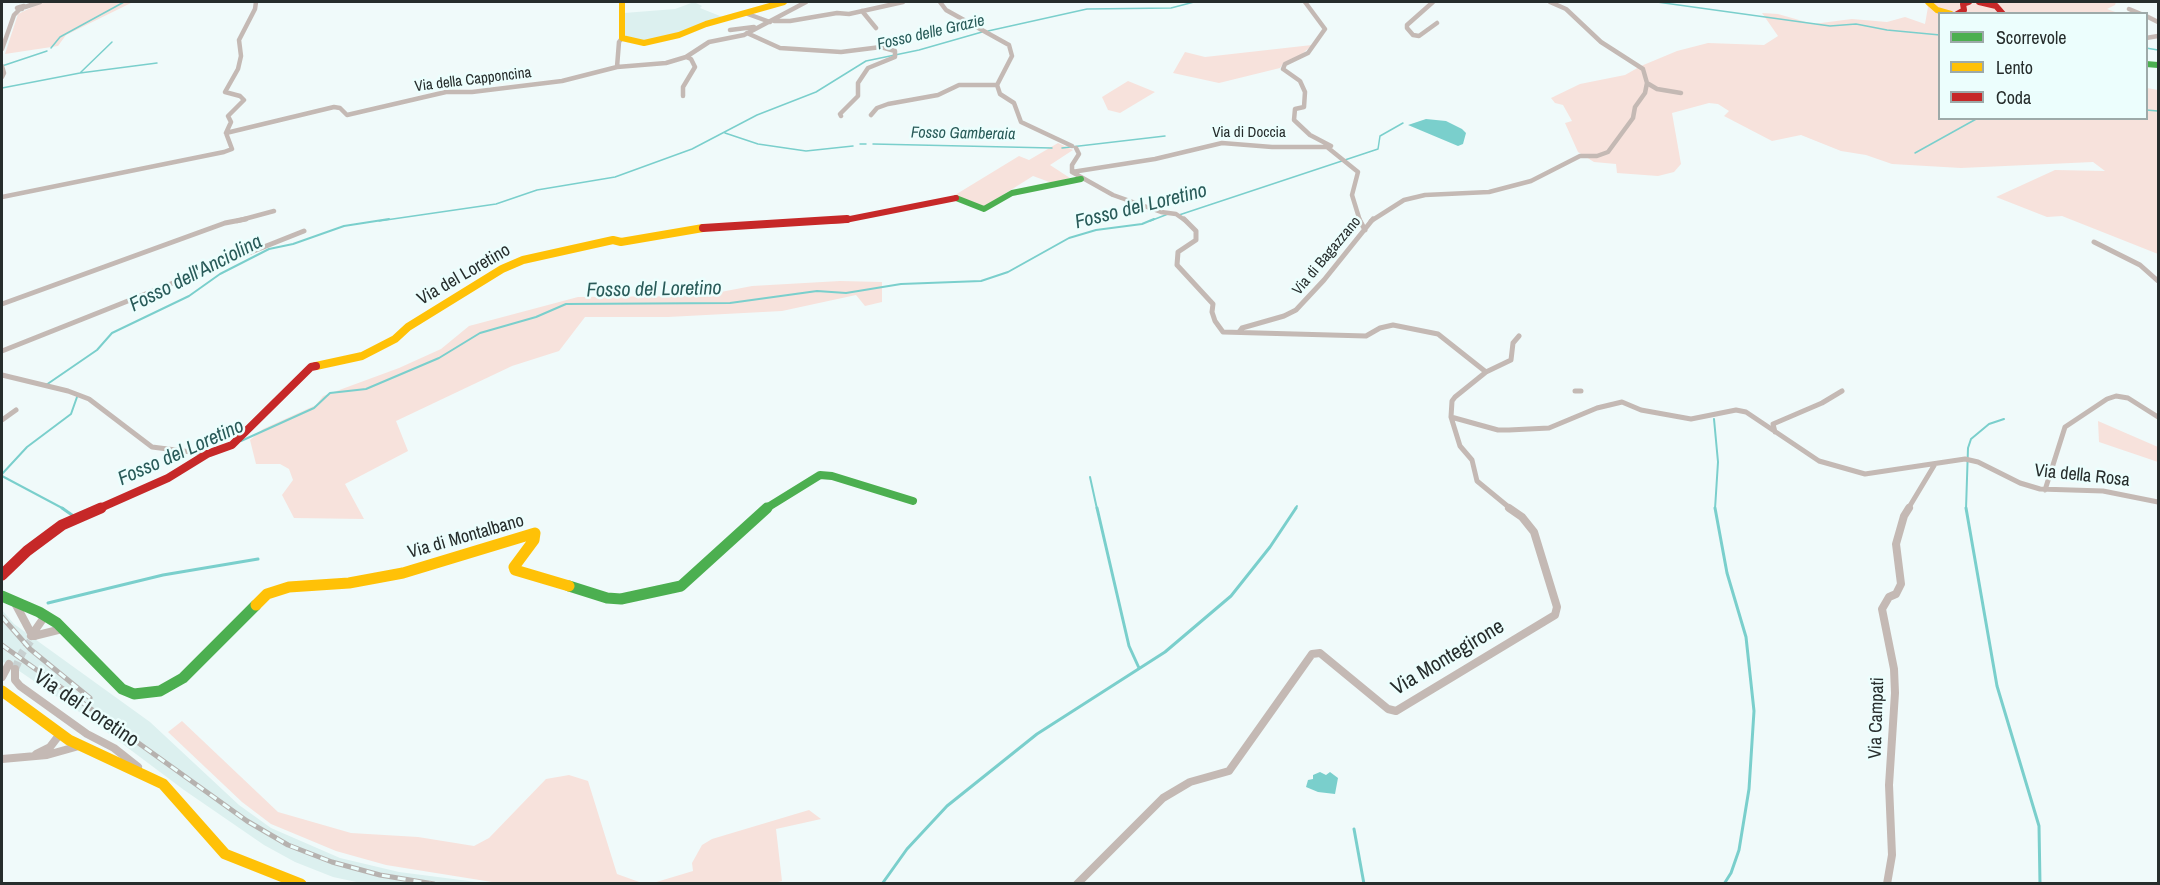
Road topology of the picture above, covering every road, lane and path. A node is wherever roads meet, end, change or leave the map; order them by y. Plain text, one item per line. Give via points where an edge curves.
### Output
1 (17, 2) edge
2 (40, 2) edge
3 (256, 2) edge
4 (622, 2) edge
5 (784, 2) edge
6 (806, 2) edge
7 (903, 2) edge
8 (940, 2) edge
9 (1305, 2) edge
10 (1433, 2) edge
11 (1550, 2) edge
12 (1928, 2) edge
13 (1969, 2) edge
14 (1979, 2) edge
15 (22, 6) edge
16 (2129, 9) dead end
17 (862, 11) junction
18 (1944, 12) edge
19 (1960, 12) edge
20 (2001, 12) edge
21 (2136, 12) edge
22 (745, 13) junction
23 (772, 22) junction
24 (1437, 23) dead end
25 (758, 27) junction
26 (876, 28) dead end
27 (730, 30) dead end
28 (747, 33) junction
29 (622, 38) junction
30 (2, 49) edge
31 (686, 57) junction
32 (2, 67) edge
33 (617, 67) junction
34 (2, 77) edge
35 (1647, 83) junction
36 (997, 85) junction
37 (1681, 93) dead end
38 (683, 96) dead end
39 (871, 115) dead end
40 (841, 116) dead end
41 (226, 133) junction
42 (1330, 147) junction
43 (1072, 172) junction
44 (1081, 179) junction
45 (2, 197) edge
46 (274, 211) dead end
47 (304, 231) dead end
48 (1365, 231) junction
49 (2094, 242) dead end
50 (2158, 281) edge
51 (2, 304) edge
52 (1239, 332) junction
53 (1519, 336) dead end
54 (2, 351) edge
55 (1486, 372) junction
56 (2, 375) edge
57 (1842, 392) dead end
58 (1629, 408) dead end
59 (16, 410) dead end
60 (1641, 410) junction
61 (1451, 417) junction
62 (2158, 417) edge
63 (2, 420) edge
64 (1761, 422) junction
65 (1773, 424) junction
66 (1775, 432) junction
67 (207, 454) junction
68 (1935, 464) junction
69 (2045, 490) junction
70 (913, 501) dead end
71 (2158, 502) edge
72 (2, 575) edge
73 (2, 596) edge
74 (15, 602) junction
75 (46, 615) junction
76 (60, 626) junction
77 (32, 636) junction
78 (2, 677) edge
79 (2, 691) edge
80 (60, 734) junction
81 (80, 746) junction
82 (28, 757) junction
83 (2, 759) edge
84 (145, 774) junction
85 (302, 884) edge
86 (1077, 884) edge
87 (1887, 884) edge

1 - 15 street
2 - 15 street
3 - 41 street via 240,40 238,69 225,92 244,100 228,116 231,122
4 - 29 street
5 - 22 street
6 - 23 street, Via della Capponcina
7 - 17 street
8 - 36 street via 946,10 1009,45 1012,56
9 - 42 street via 1324,29 1308,53 1285,64 1283,69 1300,81 1305,92 1304,107 1296,108 1294,120
10 - 24 street via 1407,28 1419,36
11 - 35 street via 1566,9 1601,42 1638,65
12 - 18 street
13 - 19 street via 1963,4
14 - 20 street via 1996,6
15 - 30 street via 14,15
16 - 21 street
17 - 23 street
17 - 26 street
22 - 23 street
22 - 29 street via 660,40 632,42
23 - 25 street, Via della Capponcina
25 - 27 street, Via della Capponcina
25 - 28 street, Via della Capponcina
28 - 31 street, Via della Capponcina via 706,43
28 - 40 street via 780,48 841,52 892,49 897,54 868,68 858,83 858,96
29 - 33 street
31 - 33 street, Via della Capponcina via 657,65
31 - 38 street via 695,67 683,87
32 - 34 street
33 - 41 street, Via della Capponcina via 562,81 446,92 346,116 334,107
35 - 37 street
35 - 48 street, Via di Bagazzano via 1633,118 1608,152 1580,156 1531,181 1489,192 1414,197 1379,213
36 - 39 street via 958,85 938,95 888,104
36 - 43 street via 1000,94 1014,103 1021,122 1074,147 1079,154
41 - 45 street via 232,149 224,152
42 - 43 street, Via di Doccia via 1222,143
42 - 48 street via 1358,172 1352,195
43 - 44 street
44 - 52 street via 1126,200 1176,214 1191,224 1196,240 1179,252 1177,265 1213,304 1212,312 1221,331
44 - 67 street, Via del Loretino via 1012,193 984,209 952,197 845,220 676,231 523,260 420,319 387,344 362,356 311,367 239,440
46 - 51 street via 225,223
47 - 54 street
48 - 52 street, Via di Bagazzano via 1296,310
49 - 50 street via 2139,265
52 - 55 street via 1366,336 1393,325 1438,334
53 - 55 street via 1513,343 1511,360
55 - 61 street via 1455,397
56 - 67 street via 89,399 152,447
57 - 65 street
58 - 60 street
59 - 63 street
60 - 61 street via 1622,402 1549,428 1509,430
60 - 64 street via 1691,419 1736,410
61 - 86 street, Via Montegirone via 1460,446 1472,460 1477,481 1522,517 1534,532 1557,608 1555,615 1396,711 1388,709 1320,653 1312,654 1229,771 1190,782 1162,798
62 - 69 street via 2128,398 2107,399 2065,427
64 - 65 street
64 - 66 street, Via della Rosa
65 - 66 street
66 - 68 street, Via della Rosa via 1819,461 1865,474
67 - 72 street, Via del Loretino via 168,478 62,525 27,550
68 - 69 street, Via della Rosa via 1971,460
68 - 87 street, Via Campati via 1904,516 1896,544 1901,584 1882,609 1895,693 1889,785 1892,855
69 - 71 street, Via della Rosa via 2103,491
70 - 76 street, Via di Montalbano via 820,475 766,508 681,586 621,599 515,570 535,533 403,573 349,584 289,587 267,594 183,678 149,693 134,694 122,689
73 - 74 street
74 - 75 street
74 - 77 street
75 - 76 street
75 - 77 street
76 - 77 street
78 - 84 street, Via del Loretino via 12,667 20,686 87,734 114,748
79 - 80 street
80 - 81 street
80 - 82 street, Via del Loretino via 50,747
81 - 82 street, Via del Loretino
81 - 84 street
82 - 83 street, Via del Loretino
84 - 85 street via 170,791 225,854

